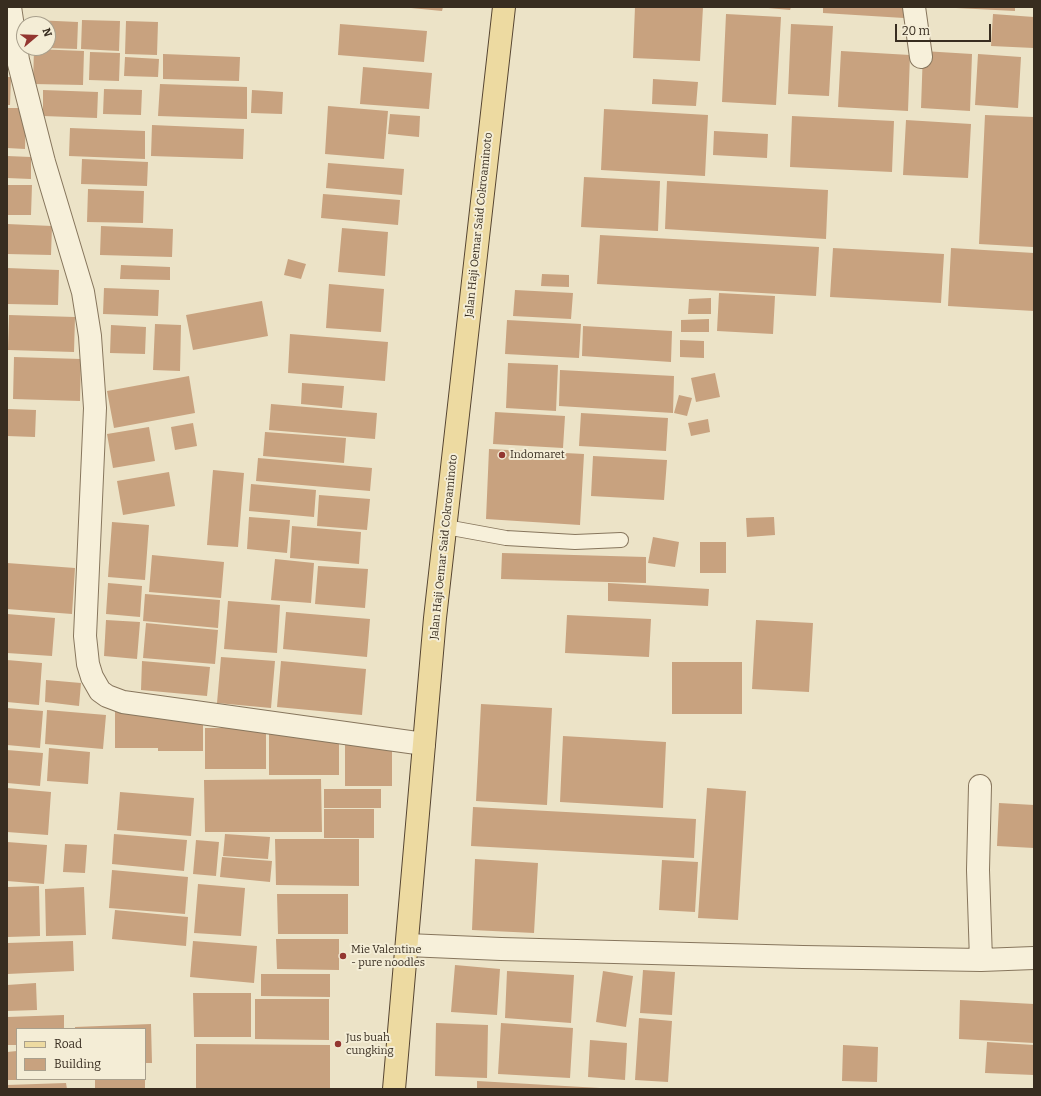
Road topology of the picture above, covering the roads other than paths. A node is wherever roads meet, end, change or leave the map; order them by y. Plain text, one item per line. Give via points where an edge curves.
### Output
1 (10, 7) edge
2 (504, 7) edge
3 (914, 7) edge
4 (921, 57) dead end
5 (446, 527) junction
6 (621, 540) dead end
7 (424, 744) junction
8 (980, 786) dead end
9 (407, 945) junction
10 (1034, 958) edge
11 (981, 960) junction
12 (394, 1089) edge

1 - 7 street via 18,60 44,162 82,292 90,336 95,408 85,636 92,677 100,691 123,702
2 - 5 main road, Jalan Haji Oemar Said Cokroaminoto
3 - 4 street
5 - 6 lane via 506,538 576,542
5 - 7 main road, Jalan Haji Oemar Said Cokroaminoto
7 - 9 main road, Jalan Haji Oemar Said Cokroaminoto
8 - 11 street via 978,870
9 - 11 street
9 - 12 main road, Jalan Haji Oemar Said Cokroaminoto
10 - 11 street

